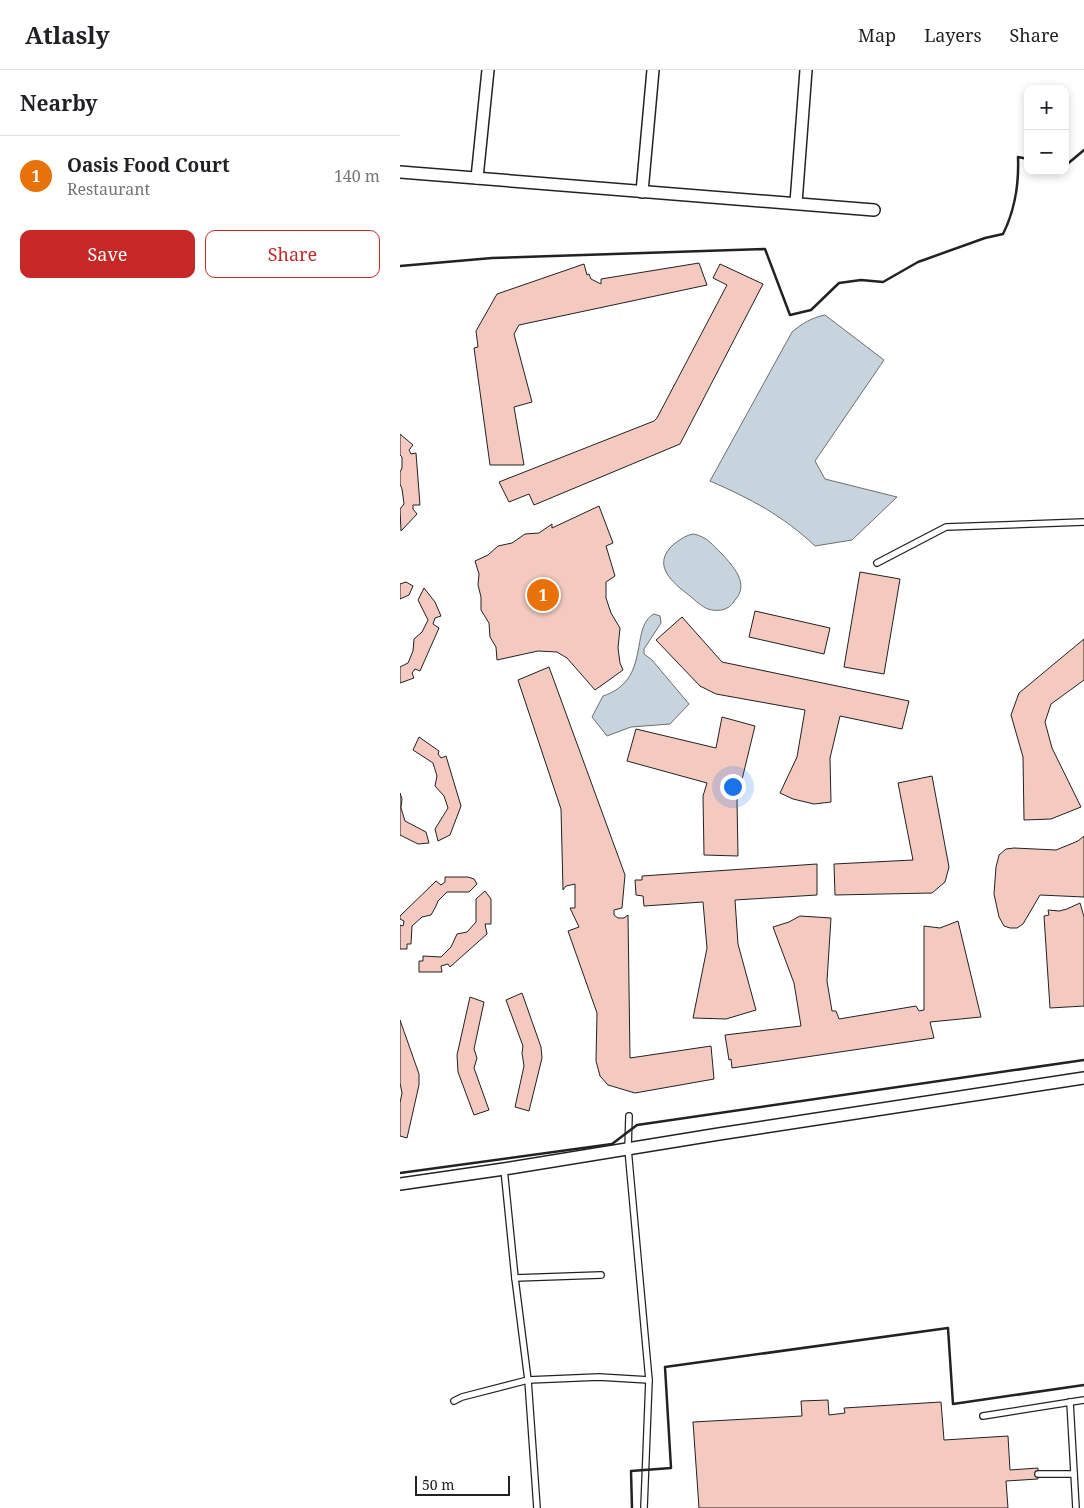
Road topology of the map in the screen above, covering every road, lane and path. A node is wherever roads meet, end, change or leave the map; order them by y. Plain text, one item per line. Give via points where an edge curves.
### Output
1 (488, 70) edge
2 (653, 70) edge
3 (806, 70) edge
4 (400, 172) edge
5 (478, 178) junction
6 (642, 192) junction
7 (796, 203) junction
8 (874, 210) dead end
9 (1084, 522) edge
10 (877, 563) dead end
11 (1084, 1078) edge
12 (629, 1116) dead end
13 (628, 1149) junction
14 (504, 1169) junction
15 (400, 1184) edge
16 (601, 1275) dead end
17 (515, 1278) junction
18 (528, 1380) junction
19 (649, 1380) junction
20 (1084, 1400) edge
21 (454, 1401) dead end
22 (1070, 1402) junction
23 (983, 1416) dead end
24 (1038, 1474) dead end
25 (1074, 1474) junction
26 (537, 1508) edge
27 (644, 1508) edge
28 (1076, 1508) edge

1 - 5 street
2 - 6 street
3 - 7 street
4 - 5 street
5 - 6 street
6 - 7 street
7 - 8 street
9 - 10 lane via 946,527
11 - 13 street
12 - 13 lane
13 - 14 street
13 - 19 lane
14 - 15 street
14 - 17 lane
16 - 17 lane
17 - 18 lane
18 - 19 lane via 599,1377
18 - 21 lane
18 - 26 lane
19 - 27 lane
20 - 22 lane
22 - 23 lane
22 - 25 lane
24 - 25 lane
25 - 28 lane

